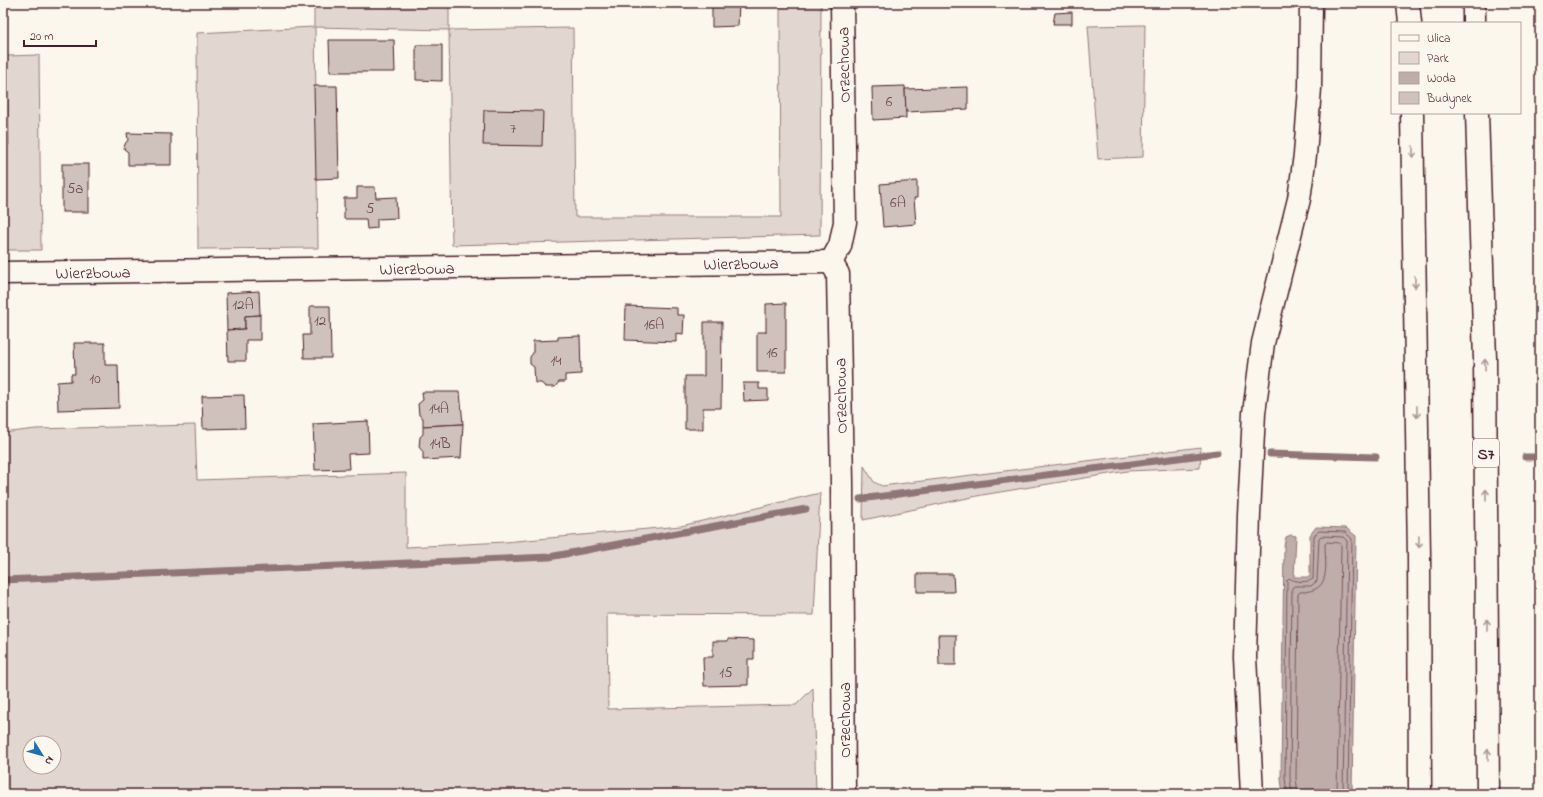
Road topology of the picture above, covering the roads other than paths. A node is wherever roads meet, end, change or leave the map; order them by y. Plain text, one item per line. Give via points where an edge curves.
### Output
1 (842, 3) edge
2 (1311, 3) edge
3 (1408, 3) edge
4 (1474, 3) edge
5 (1410, 22) edge
6 (1474, 22) edge
7 (1412, 114) edge
8 (1477, 114) edge
9 (831, 262) junction
10 (3, 273) edge
11 (844, 794) edge
12 (1252, 794) edge
13 (1420, 794) edge
14 (1488, 794) edge

1 - 9 main road, Orzechowa via 845,222 840,246
2 - 12 main road via 1310,88 1305,155 1298,199 1263,343 1254,413 1245,657
3 - 5 main road
4 - 6 main road
7 -> 13 main road
14 -> 8 main road, S7 via 1485,359
9 - 10 main road, Wierzbowa
9 - 11 main road, Orzechowa via 838,274

